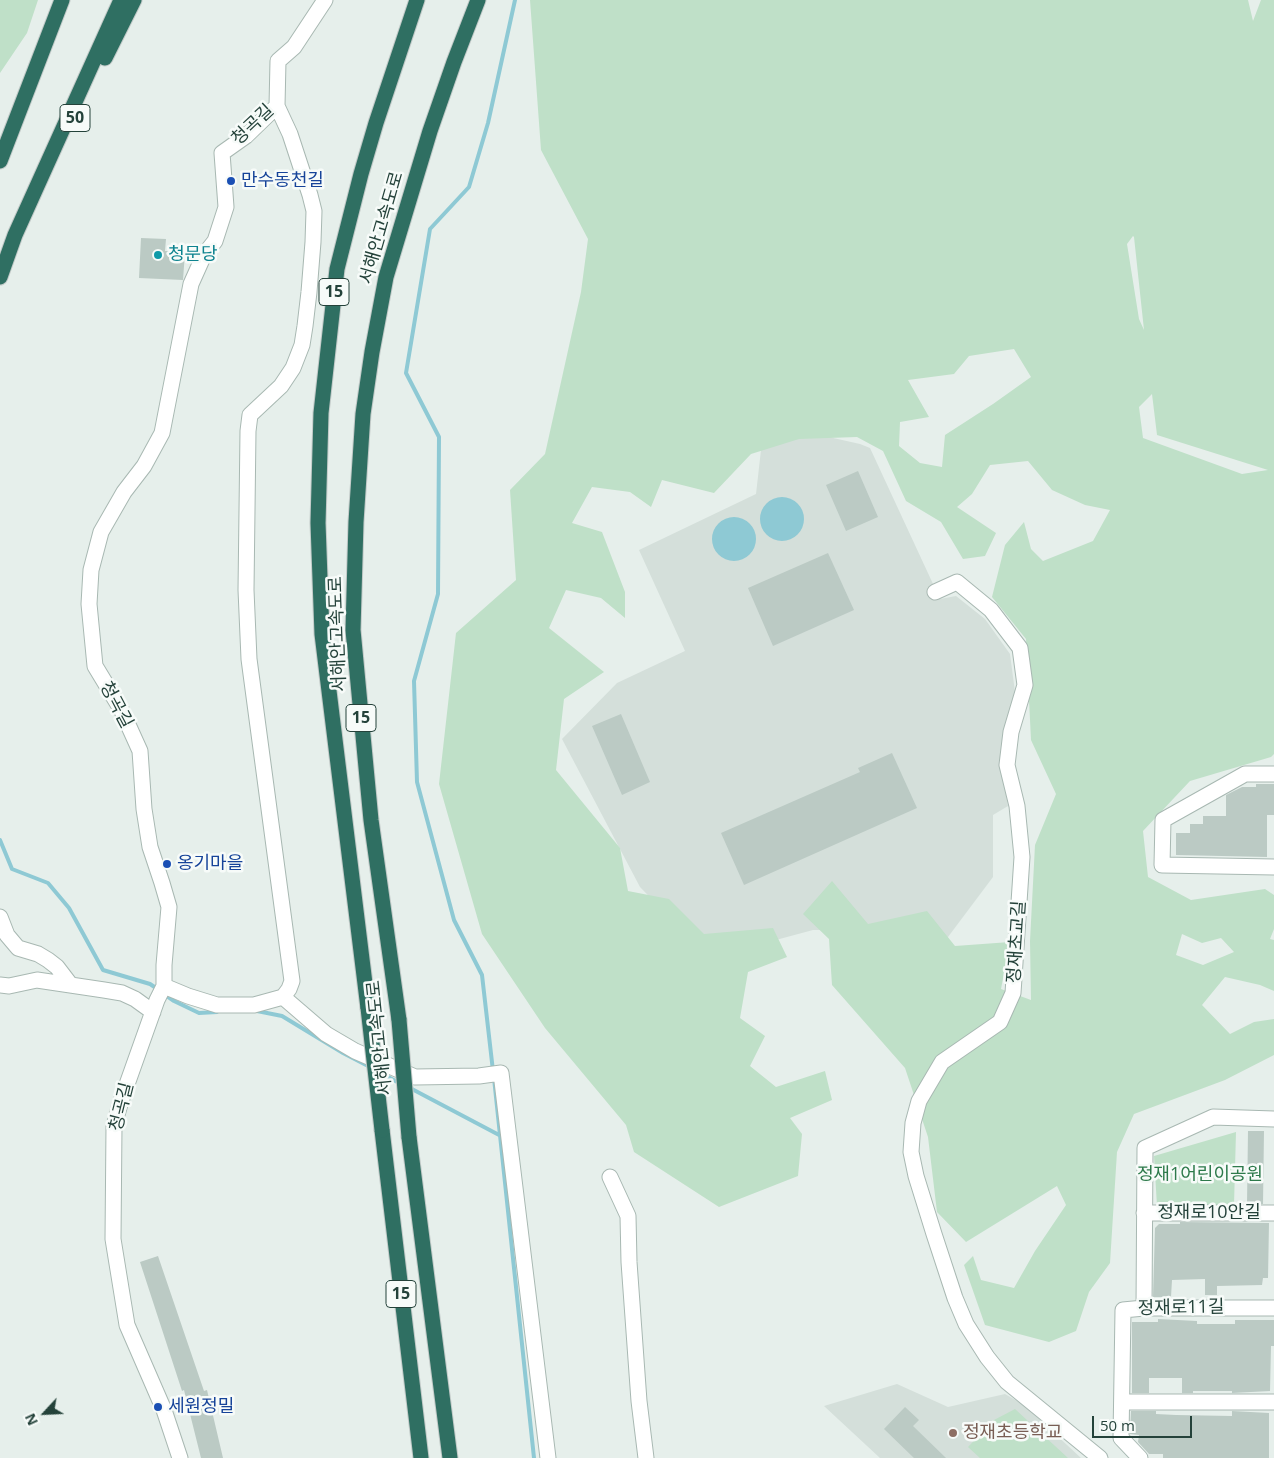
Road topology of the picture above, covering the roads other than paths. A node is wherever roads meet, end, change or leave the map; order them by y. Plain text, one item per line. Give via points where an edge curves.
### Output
1 (62, 0) edge
2 (121, 0) edge
3 (134, 0) edge
4 (325, 0) edge
5 (417, 0) edge
6 (478, 0) edge
7 (277, 106) junction
8 (0, 161) edge
9 (15, 235) junction
10 (0, 277) edge
11 (935, 592) dead end
12 (1274, 774) edge
13 (1274, 867) edge
14 (0, 917) edge
15 (70, 984) junction
16 (0, 986) edge
17 (164, 986) junction
18 (283, 997) junction
19 (153, 1012) junction
20 (1274, 1119) edge
21 (610, 1177) dead end
22 (1144, 1213) junction
23 (1274, 1213) edge
24 (1144, 1308) junction
25 (1274, 1308) edge
26 (1122, 1402) junction
27 (1274, 1402) edge
28 (180, 1458) edge
29 (421, 1458) edge
30 (450, 1458) edge
31 (548, 1458) edge
32 (646, 1458) edge
33 (1100, 1458) edge
34 (1140, 1458) edge

1 - 8 highway
2 - 9 highway, 50
3 - 9 highway, 50
4 - 7 street, 청곡길 via 294,47 278,61
5 - 29 highway, 서해안고속도로 / 15, bridge via 376,123 337,269 320,413 318,523 322,634
6 - 30 highway, 서해안고속도로 / 15, bridge via 430,131 386,277 363,414 353,630 371,820 399,1020 409,1137
7 - 17 street, 청곡길 via 246,136 222,153 226,207 215,241 204,255 191,284 162,432 101,532 91,570 89,604 95,666 140,751 150,847 169,907
7 - 18 street via 290,134 314,211 302,345 281,386 250,415 248,431 246,590 249,659 292,981
9 - 10 highway, 50
11 - 33 street, 정재초교길 via 957,582 992,610 1020,648 1025,685 1011,732 1008,765 1017,806 1022,857 1013,993 1000,1022 942,1062 919,1101 913,1123 911,1152 955,1298 966,1324 1007,1382
12 - 13 street via 1245,774 1163,820 1162,865
14 - 15 street via 7,935 18,948 48,960
15 - 16 street via 31,980
15 - 19 street via 122,994
17 - 18 street via 217,1005 254,1005
17 - 19 street, 청곡길
18 - 31 street via 326,1034 355,1051 415,1077 501,1073
19 - 28 street, 청곡길 via 114,1126 113,1239 127,1325 164,1410
20 - 22 street via 1213,1117 1145,1148
21 - 32 street via 628,1216 637,1381
22 - 23 street, 정재로10안길
22 - 24 street
24 - 25 street, 정재로11길
24 - 26 street, 정재로11길 via 1123,1310
26 - 27 street
26 - 34 street, 정재로11길 via 1121,1438

